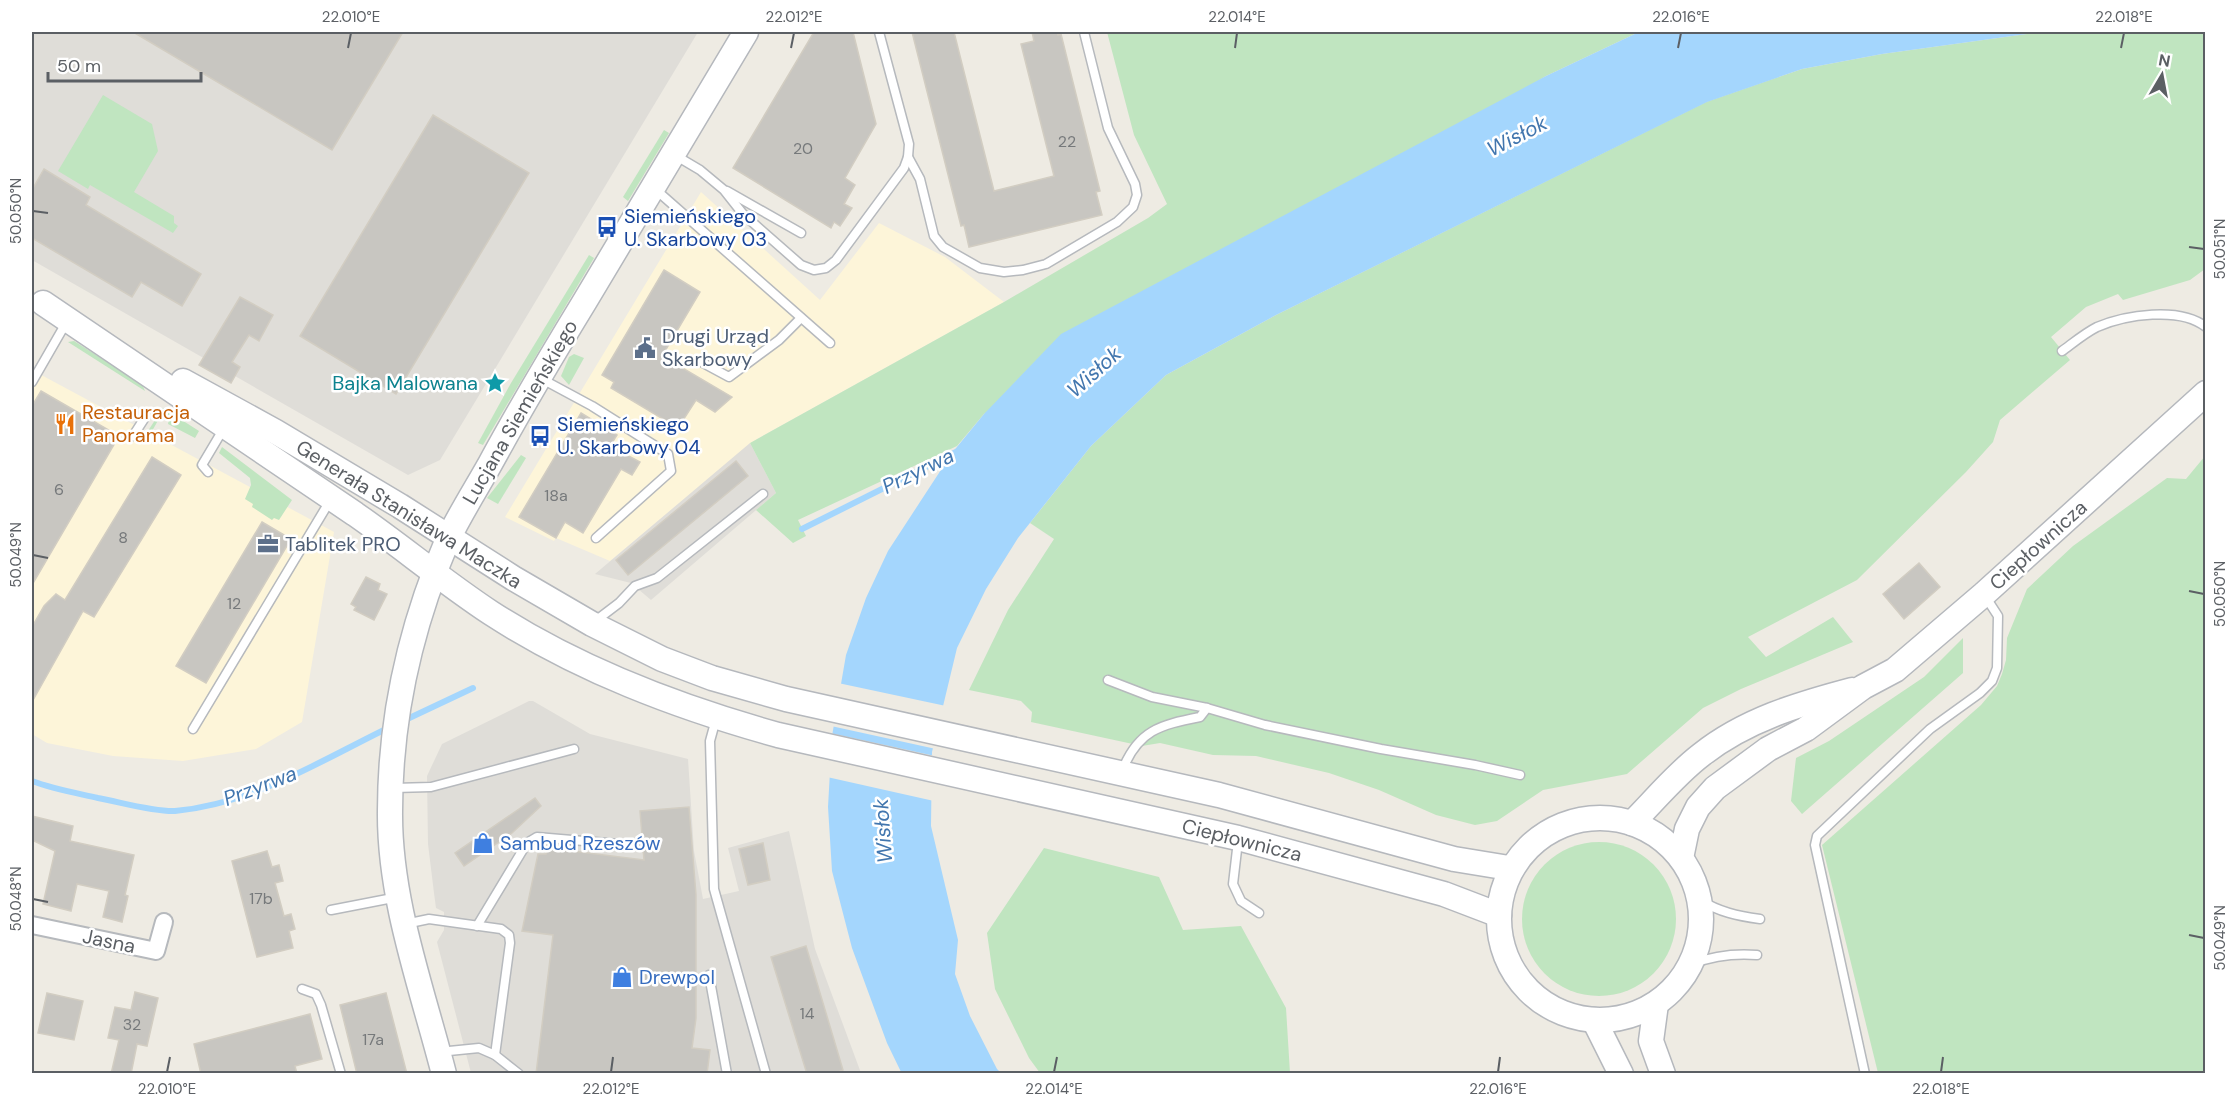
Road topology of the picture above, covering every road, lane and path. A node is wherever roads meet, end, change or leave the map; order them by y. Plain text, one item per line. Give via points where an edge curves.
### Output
1 (746, 32) edge
2 (879, 32) edge
3 (1084, 32) edge
4 (672, 153) junction
5 (908, 157) junction
6 (653, 187) junction
7 (724, 190) junction
8 (801, 233) dead end
9 (37, 300) edge
10 (801, 318) junction
11 (68, 320) junction
12 (2205, 327) edge
13 (830, 343) dead end
14 (2062, 351) dead end
15 (703, 363) dead end
16 (539, 378) junction
17 (32, 382) edge
18 (2205, 393) edge
19 (230, 418) junction
20 (144, 419) dead end
21 (133, 436) dead end
22 (208, 472) dead end
23 (763, 494) dead end
24 (331, 498) junction
25 (449, 537) junction
26 (596, 538) dead end
27 (435, 573) junction
28 (1984, 594) junction
29 (592, 624) junction
30 (1108, 680) dead end
31 (1863, 687) junction
32 (1206, 708) junction
33 (716, 718) junction
34 (193, 729) dead end
35 (778, 735) joint
36 (988, 744) joint
37 (574, 749) dead end
38 (1120, 774) junction
39 (1520, 775) dead end
40 (391, 788) junction
41 (1632, 823) junction
42 (1238, 838) junction
43 (619, 844) dead end
44 (1680, 858) junction
45 (1509, 868) junction
46 (398, 897) junction
47 (1700, 900) junction
48 (330, 910) dead end
49 (1259, 913) dead end
50 (1499, 915) junction
51 (1760, 919) dead end
52 (164, 922) dead end
53 (405, 924) junction
54 (32, 925) edge
55 (477, 926) junction
56 (1757, 955) dead end
57 (1691, 964) junction
58 (708, 975) dead end
59 (302, 989) dead end
60 (1656, 1004) junction
61 (1594, 1020) junction
62 (495, 1055) junction
63 (441, 1063) edge
64 (341, 1074) edge
65 (519, 1074) edge
66 (727, 1074) edge
67 (766, 1074) edge
68 (1621, 1074) edge
69 (1663, 1074) edge
70 (1865, 1074) edge

1 - 4 main road, Lucjana Siemieńskiego
2 - 5 lane via 909,144
3 - 5 lane via 1108,128 1137,195 1134,207 1117,222 1046,264 1004,272 980,268 943,247 934,236 920,179
4 - 6 main road, Lucjana Siemieńskiego
4 - 7 lane
5 - 7 lane via 904,168 826,268 814,270 801,265 743,214
6 - 10 lane
6 - 16 main road, Lucjana Siemieńskiego
7 - 8 lane
9 - 11 main road, Generała Stanisława Maczka
9 - 19 main road, Generała Stanisława Maczka
10 - 13 lane
10 - 15 lane via 780,340 729,377
11 - 17 lane
11 - 19 main road, Generała Stanisława Maczka
12 - 14 lane via 2195,319 2165,314 2122,318 2095,328
16 - 25 main road, Lucjana Siemieńskiego
16 - 26 lane via 668,454 671,471
18 - 28 main road, Ciepłownicza
19 - 22 lane via 202,465
19 - 24 main road, Generała Stanisława Maczka
19 - 25 main road, Generała Stanisława Maczka via 307,451
20 - 21 lane
23 - 29 lane via 657,578 635,586
24 - 27 main road, Generała Stanisława Maczka
24 - 34 lane
25 - 27 main road, Lucjana Siemieńskiego
25 - 29 main road, Generała Stanisława Maczka
27 - 33 main road, Generała Stanisława Maczka via 492,614 592,669
27 - 40 main road, Lucjana Siemieńskiego via 407,665 395,727
28 - 31 main road, Ciepłownicza via 1895,670
28 - 70 lane via 1998,616 1997,668 1992,681 1930,729 1817,836 1815,845
29 - 36 main road, Generała Stanisława Maczka via 662,659 786,699
30 - 32 lane via 1152,697
31 - 41 main road, Ciepłownicza via 1798,704 1731,734 1700,755
31 - 44 main road, Ciepłownicza via 1806,729 1768,748 1715,788 1690,821
32 - 38 lane via 1200,717 1168,724 1144,736 1130,752
32 - 39 lane via 1265,725
33 - 35 main road, Generała Stanisława Maczka
33 - 67 lane via 710,741 714,889
35 - 42 main road, Ciepłownicza
36 - 38 main road, Ciepłownicza
37 - 40 lane via 427,788
38 - 45 main road, Ciepłownicza via 1219,795 1454,859
40 - 46 main road, Lucjana Siemieńskiego via 390,823
41 - 44 main road via 1651,831
41 - 45 main road via 1605,818 1577,821 1550,830 1527,846
42 - 49 lane via 1233,884 1241,901
42 - 50 main road, Ciepłownicza via 1444,894
43 - 55 lane via 537,837 527,843
44 - 47 main road via 1693,878
45 - 50 main road
46 - 48 lane
46 - 53 main road, Lucjana Siemieńskiego
47 - 51 lane via 1732,915
47 - 57 main road via 1701,933
50 - 61 main road via 1503,946 1515,974 1536,998 1563,1013
52 - 54 street, Jasna via 156,951
53 - 55 lane via 429,919
53 - 63 main road, Lucjana Siemieńskiego
55 - 62 lane via 501,929 509,935
56 - 57 lane via 1712,956
57 - 60 main road via 1670,993
58 - 66 lane
59 - 64 lane via 316,994
60 - 61 main road via 1626,1016
60 - 69 main road via 1651,1041
61 - 68 main road
62 - 63 lane via 479,1048
62 - 65 lane

